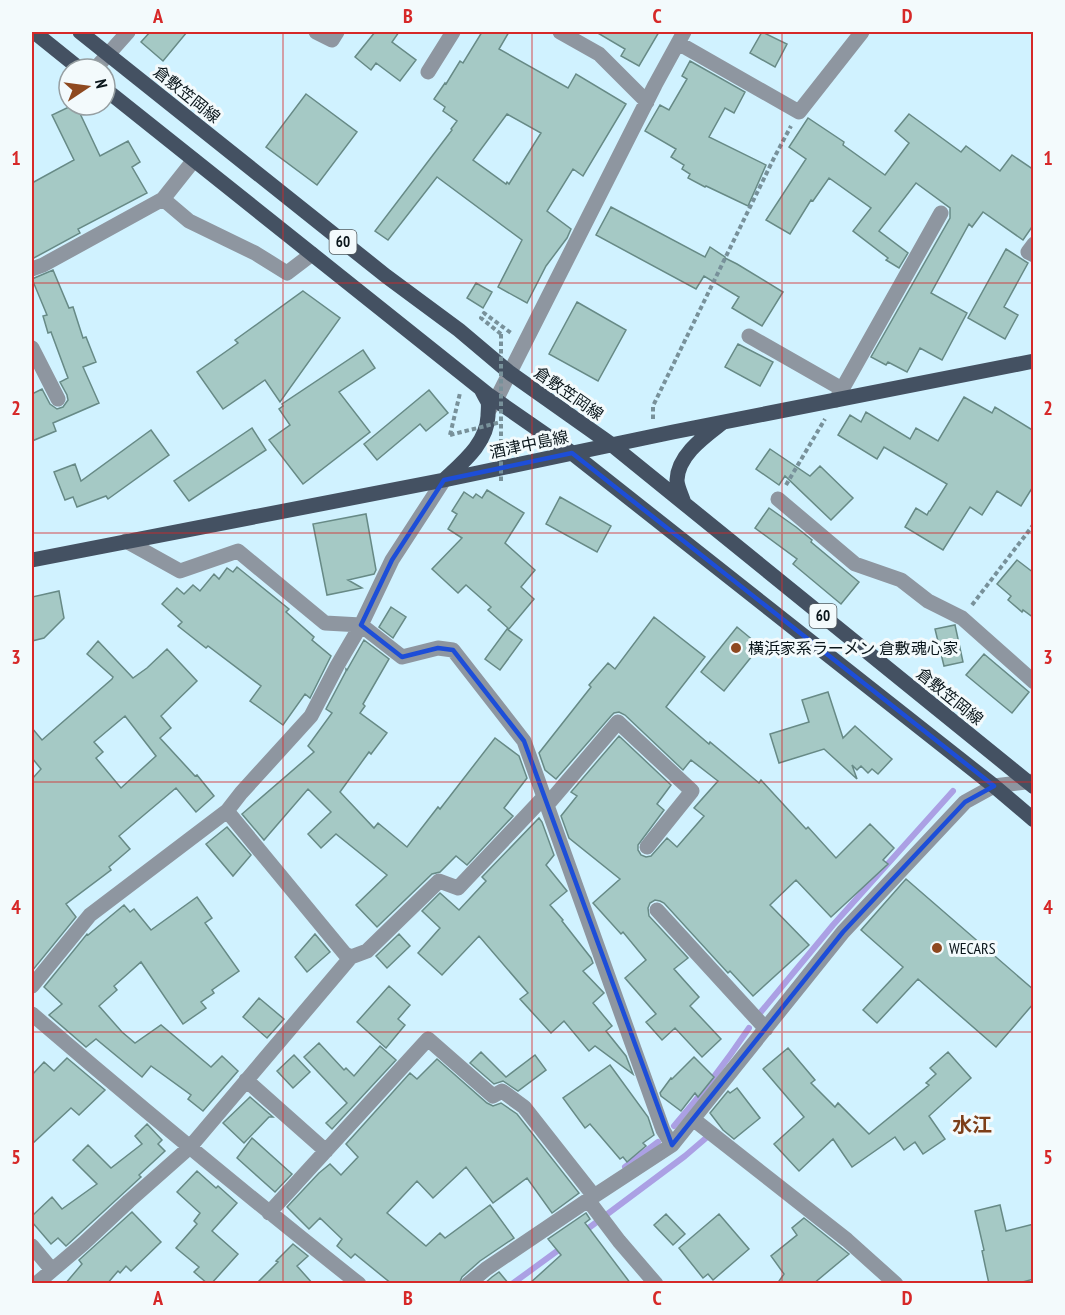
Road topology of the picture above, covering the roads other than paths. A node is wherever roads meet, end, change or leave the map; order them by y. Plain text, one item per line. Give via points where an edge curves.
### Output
1 (34, 32) edge
2 (80, 32) edge
3 (128, 32) edge
4 (316, 32) edge
5 (337, 32) edge
6 (453, 32) edge
7 (560, 32) edge
8 (862, 32) edge
9 (681, 37) edge
10 (108, 54) junction
11 (65, 57) edge
12 (105, 57) edge
13 (428, 72) dead end
14 (117, 99) edge
15 (646, 102) junction
16 (194, 160) junction
17 (163, 199) junction
18 (941, 213) dead end
19 (1034, 244) edge
20 (312, 254) junction
21 (1034, 255) edge
22 (32, 269) edge
23 (749, 336) dead end
24 (32, 348) edge
25 (1034, 361) edge
26 (510, 373) junction
27 (839, 394) junction
28 (58, 399) dead end
29 (492, 406) junction
30 (725, 422) junction
31 (612, 445) junction
32 (572, 453) junction
33 (444, 480) junction
34 (778, 499) road end
35 (685, 504) junction
36 (126, 541) junction
37 (32, 560) edge
38 (362, 625) junction
39 (1034, 682) edge
40 (1031, 783) edge
41 (994, 786) junction
42 (545, 801) junction
43 (227, 811) junction
44 (1034, 820) edge
45 (647, 847) dead end
46 (657, 910) dead end
47 (351, 957) junction
48 (32, 986) edge
49 (32, 1014) edge
50 (766, 1029) junction
51 (246, 1080) junction
52 (693, 1119) junction
53 (672, 1145) junction
54 (190, 1147) junction
55 (326, 1151) junction
56 (590, 1195) junction
57 (269, 1213) junction
58 (32, 1246) edge
59 (52, 1270) junction
60 (36, 1284) edge
61 (359, 1284) edge
62 (468, 1284) edge
63 (656, 1284) edge
64 (896, 1284) edge

1 - 11 main road
2 - 10 main road, 倉敷笠岡線 / 60
3 - 10 street
4 - 5 street via 332,40
6 - 13 street
7 - 15 street via 599,54
8 - 9 street via 799,112
9 - 15 street
10 - 12 street
10 - 26 main road, 倉敷笠岡線 / 60
14 - 16 main road, 60
15 - 26 street
16 - 17 street
16 - 20 main road, 60
17 - 20 street via 189,221 287,273
17 - 22 street
18 - 27 street
19 - 21 street via 1028,252
20 - 29 main road, 60 via 480,388
23 - 27 street
24 - 28 street
25 - 27 main road, 酒津中島線
26 - 29 street
26 - 31 main road, 倉敷笠岡線 / 60
27 - 30 main road, 酒津中島線
29 - 32 main road, 60
29 - 33 main road via 481,441
30 - 31 main road, 酒津中島線
30 - 35 main road via 681,463 677,482
31 - 32 main road, 酒津中島線
31 - 35 main road, 倉敷笠岡線 / 60
32 - 33 main road, 酒津中島線
32 - 41 main road, 60
33 - 36 main road, 酒津中島線
33 - 38 street via 392,560
34 - 39 street via 855,564 901,580 928,602 962,618
35 - 40 main road, 倉敷笠岡線 / 60
36 - 37 main road, 酒津中島線
36 - 38 street via 180,571 238,551 325,623
38 - 42 street via 402,657 438,648 453,650 524,741
38 - 43 street via 311,716
40 - 41 street
41 - 44 main road, 60
41 - 50 street via 965,802 924,845 843,932
42 - 45 street via 618,722 692,791
42 - 47 street via 458,888 439,881 367,951
42 - 53 street via 663,1130
43 - 47 street
43 - 48 street via 90,915
46 - 50 street
47 - 51 street
49 - 54 street
50 - 52 street
51 - 54 street
51 - 55 street
52 - 53 street
52 - 64 street via 848,1240
53 - 56 street
54 - 57 street
54 - 59 street
55 - 56 street via 428,1040 493,1096 502,1091 524,1107
55 - 57 street
56 - 62 street
56 - 63 street via 601,1218
57 - 61 street
58 - 59 street
59 - 60 street

